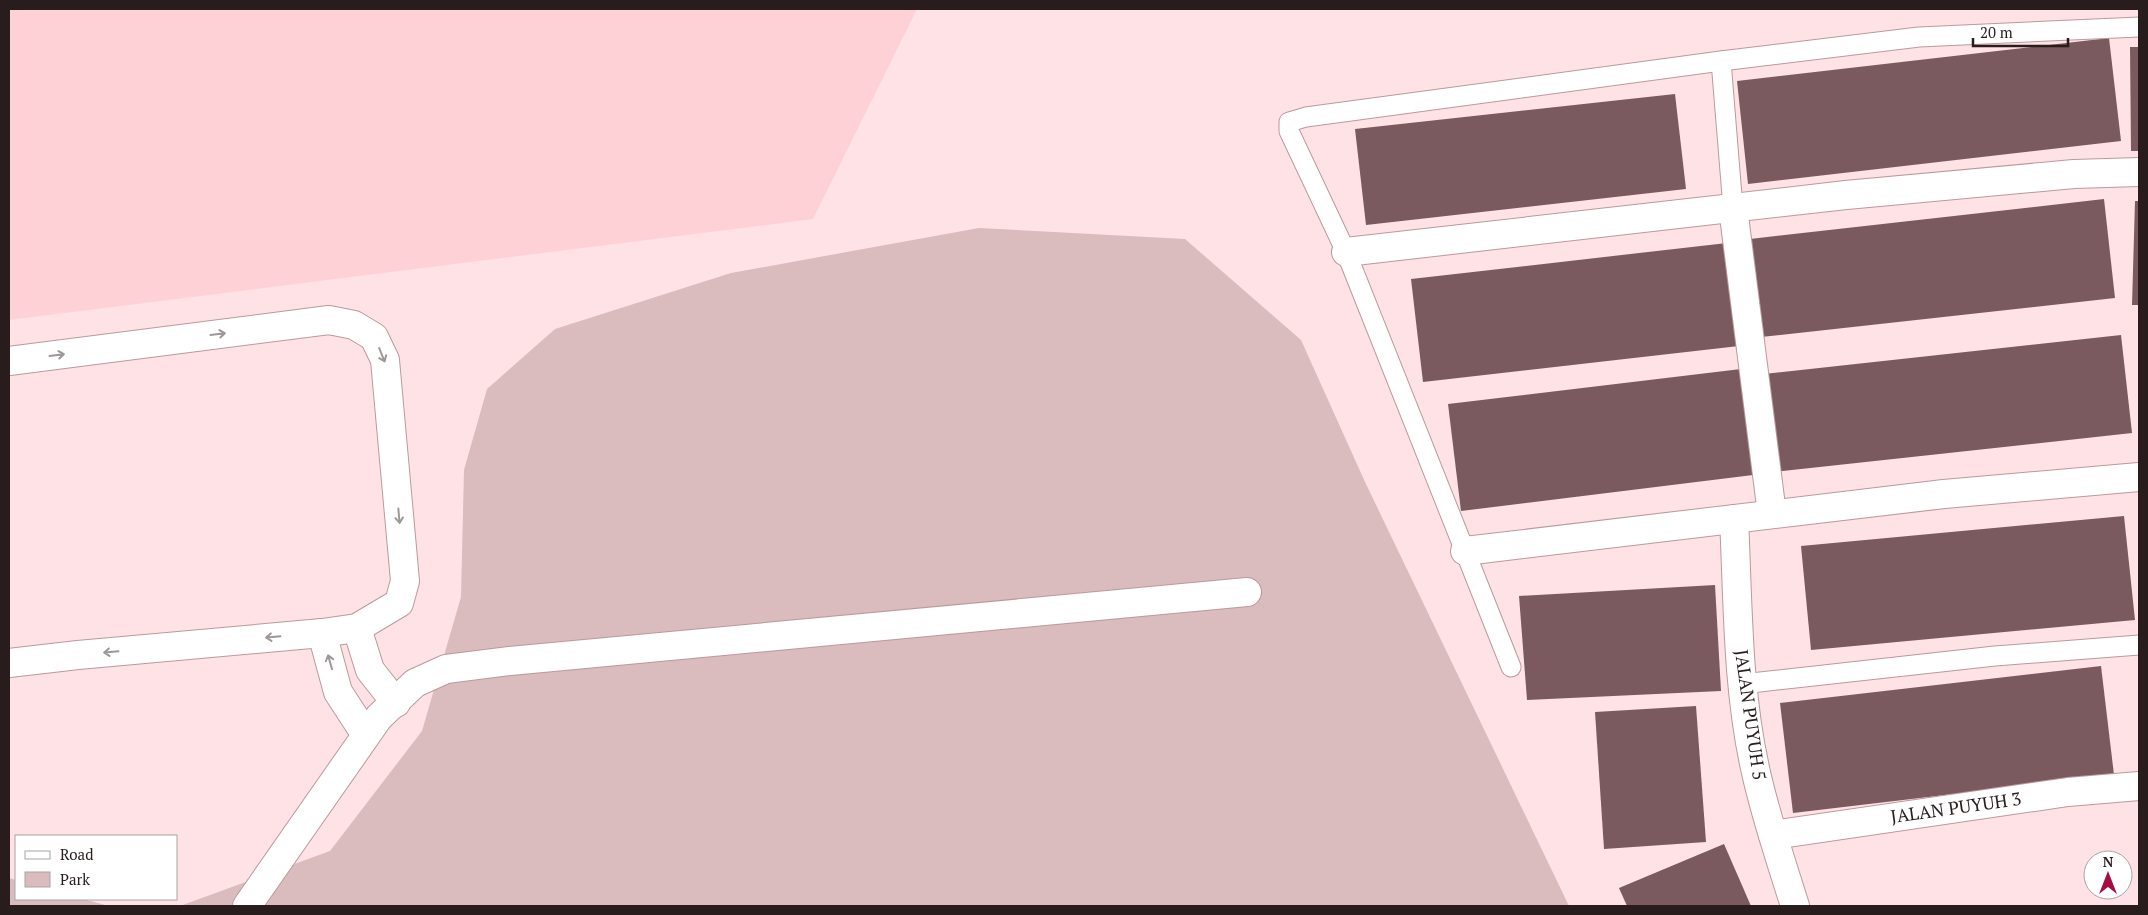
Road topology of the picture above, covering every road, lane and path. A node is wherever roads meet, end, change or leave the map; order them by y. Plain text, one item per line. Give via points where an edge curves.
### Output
1 (2139, 27) edge
2 (1721, 61) junction
3 (2139, 172) edge
4 (1733, 208) junction
5 (1346, 252) junction
6 (9, 361) edge
7 (2139, 476) edge
8 (1772, 514) junction
9 (1734, 519) junction
10 (1465, 551) junction
11 (1247, 592) dead end
12 (357, 628) junction
13 (322, 633) junction
14 (2139, 645) edge
15 (9, 663) edge
16 (1511, 667) dead end
17 (1742, 684) junction
18 (396, 703) junction
19 (366, 735) junction
20 (2139, 786) edge
21 (1773, 835) junction
22 (247, 906) edge
23 (1795, 906) edge

1 - 2 lane via 1919,37
2 - 4 lane
2 - 5 lane via 1306,117 1289,122 1289,132
3 - 4 street via 2064,175
4 - 5 street
4 - 8 street
5 - 10 lane
6 -> 12 street via 329,320 354,325 374,338 385,360 405,581 399,603
7 - 8 street
8 - 9 street
9 - 10 street
9 - 17 street, JALAN PUYUH 5
10 - 16 lane
11 - 18 street via 446,669 415,682
12 - 13 street
12 - 18 street via 370,670
13 -> 15 street
19 -> 13 street via 338,692
14 - 17 lane via 1995,656
17 - 21 street, JALAN PUYUH 5 via 1754,767
18 - 19 street via 379,717
19 - 22 street
20 - 21 street, JALAN PUYUH 3 via 2068,792
21 - 23 street, JALAN PUYUH 5

